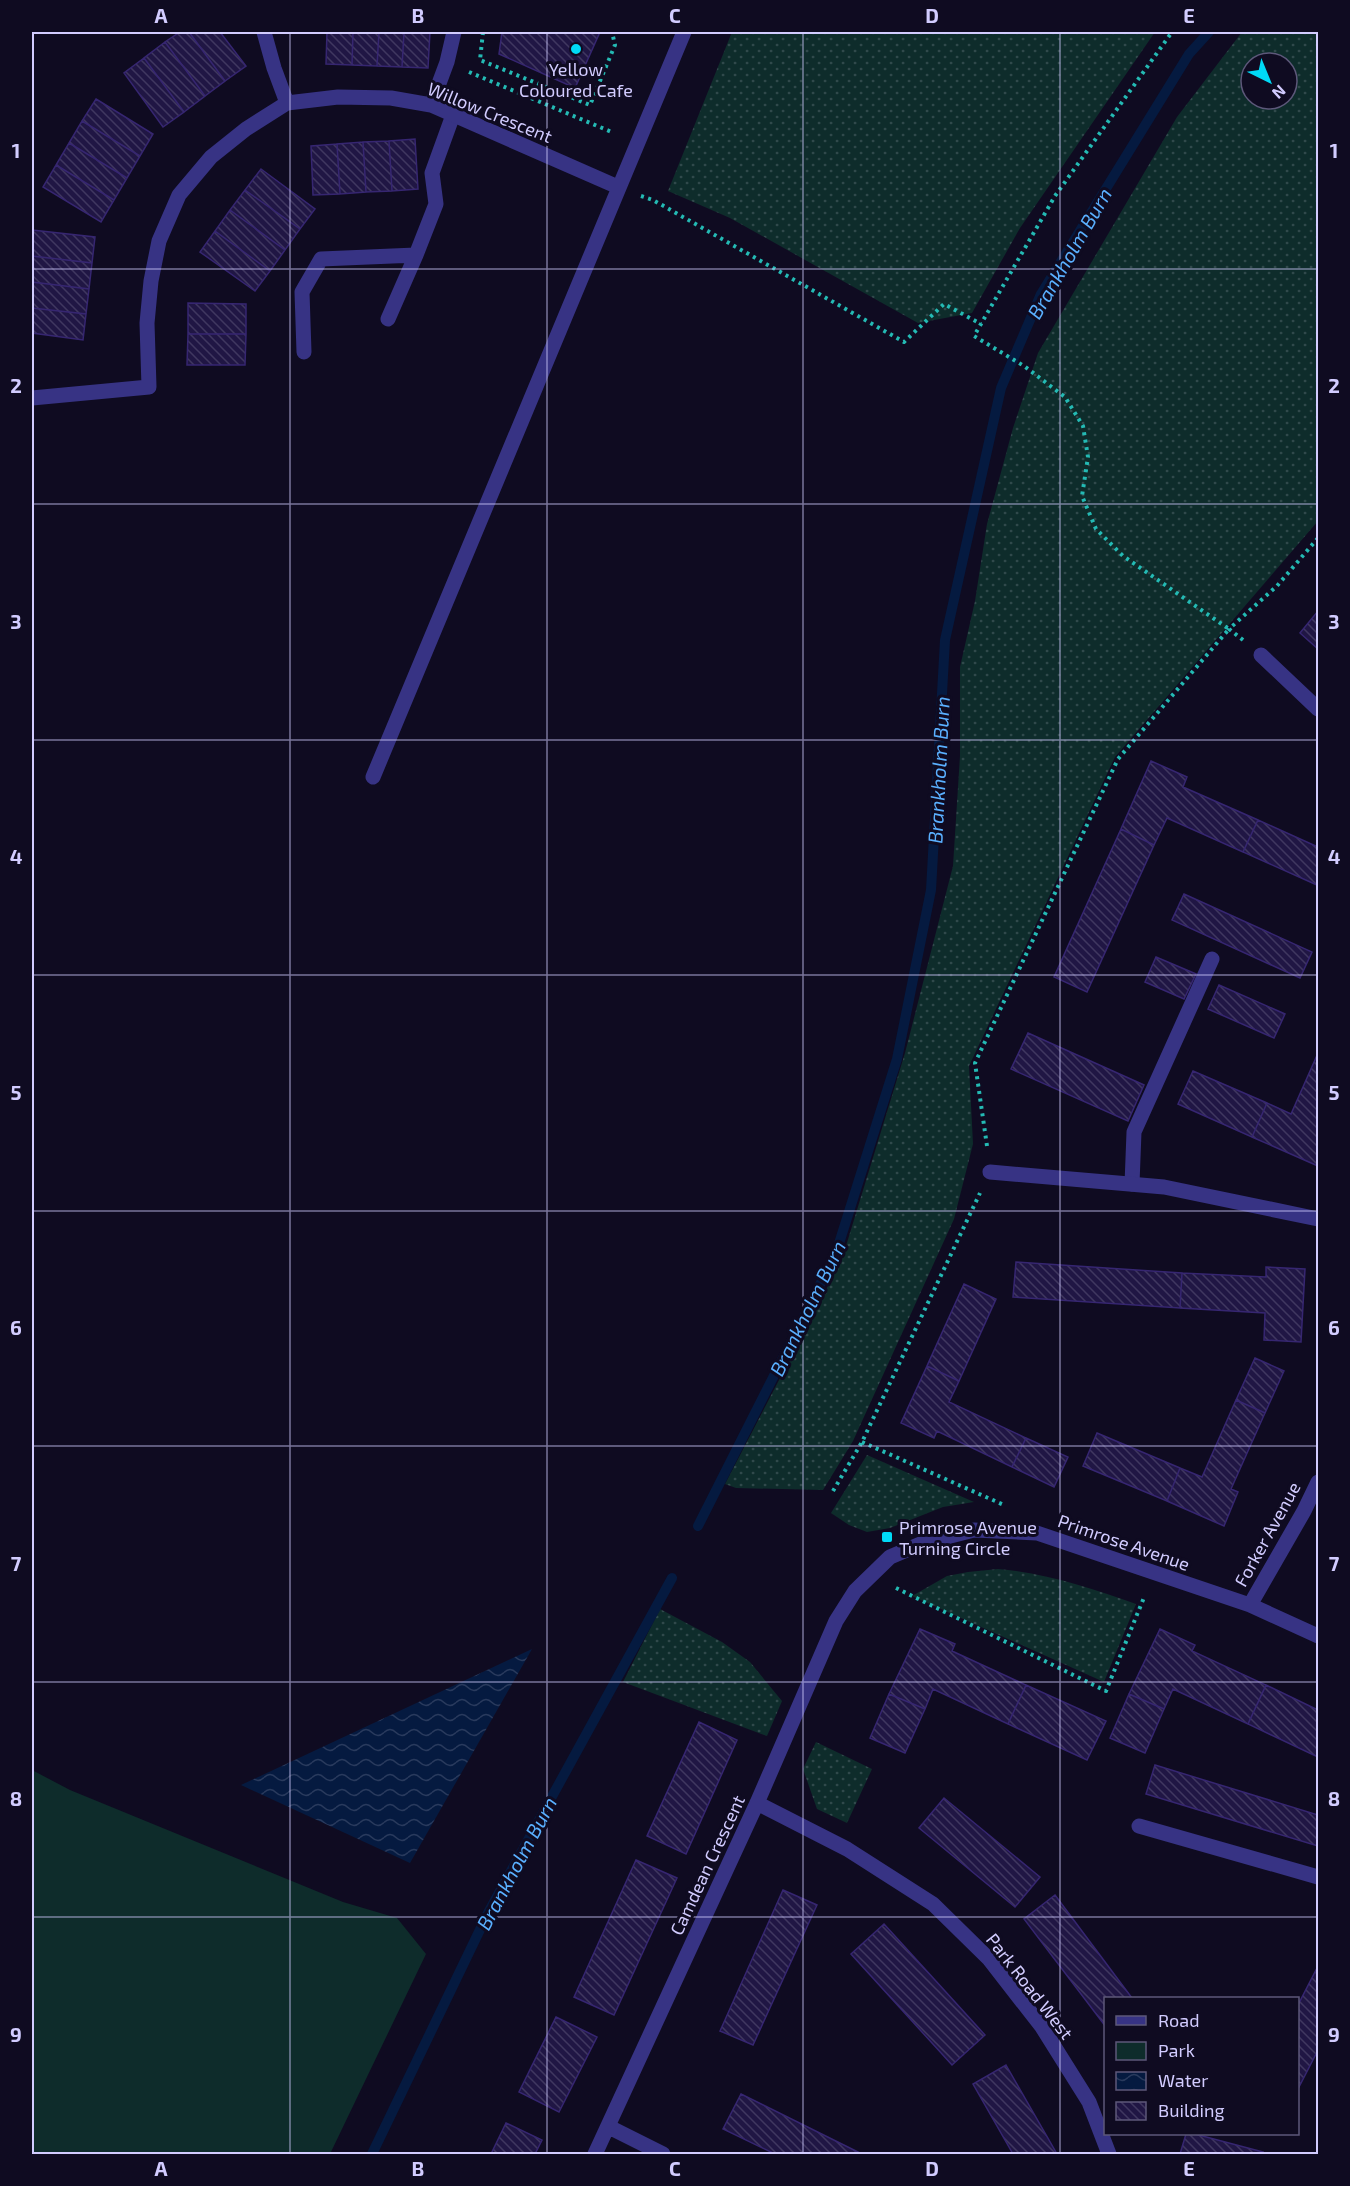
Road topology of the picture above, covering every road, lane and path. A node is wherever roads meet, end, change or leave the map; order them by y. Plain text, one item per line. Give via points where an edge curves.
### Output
1 (264, 32) edge
2 (454, 32) edge
3 (483, 32) edge
4 (612, 32) edge
5 (684, 32) edge
6 (1172, 32) edge
7 (447, 63) junction
8 (287, 103) junction
9 (431, 105) junction
10 (453, 115) junction
11 (637, 142) junction
12 (618, 187) junction
13 (416, 255) junction
14 (388, 319) dead end
15 (981, 324) junction
16 (304, 351) dead end
17 (32, 398) edge
18 (1318, 538) edge
19 (1228, 629) junction
20 (1260, 655) joint
21 (1318, 709) edge
22 (373, 777) dead end
23 (1212, 959) dead end
24 (990, 1172) junction
25 (1132, 1184) junction
26 (1318, 1219) edge
27 (862, 1442) junction
28 (1318, 1482) edge
29 (833, 1491) dead end
30 (1037, 1533) junction
31 (1155, 1573) junction
32 (870, 1576) junction
33 (855, 1591) joint
34 (1250, 1605) junction
35 (1318, 1636) edge
36 (757, 1803) junction
37 (1139, 1826) dead end
38 (1318, 1876) edge
39 (609, 2127) junction
40 (596, 2154) edge
41 (663, 2154) edge
42 (1109, 2154) edge

1 - 8 street
2 - 7 street
3 - 4 path via 480,60 590,105 615,45
5 - 11 street
6 - 15 path via 1055,196
7 - 9 street
7 - 11 path
8 - 9 street, Willow Crescent via 348,97 392,98
8 - 17 street, Willow Crescent via 211,156 180,195 159,241 151,280 147,323 149,387
9 - 10 street, Willow Crescent
10 - 12 street, Willow Crescent
10 - 13 street via 432,173 436,204
11 - 12 street
12 - 15 path via 653,200 904,342 944,303
12 - 22 street
13 - 14 street
13 - 16 street via 321,259 302,292
15 - 19 path via 974,336 1065,397 1083,426 1088,457 1082,496 1096,529 1123,556
18 - 19 path via 1277,586
19 - 20 path
19 - 24 path via 1118,759 975,1063
20 - 21 street
23 - 25 street via 1134,1132
24 - 25 street
24 - 27 path
25 - 26 street
27 - 29 path
27 - 30 path via 1029,1515
28 - 34 street, Forker Avenue
30 - 31 street, Primrose Avenue
30 - 32 street, Primrose Avenue via 974,1530 923,1543 890,1557
31 - 32 path via 1106,1691
31 - 34 street, Primrose Avenue
32 - 33 street, Primrose Avenue
33 - 36 street, Camdean Crescent via 836,1621
34 - 35 street, Primrose Avenue
36 - 39 street, Camdean Crescent
36 - 42 street, Park Road West via 847,1849 933,1904 989,1959 1042,2027 1089,2102
37 - 38 street
39 - 40 street, Camdean Crescent
39 - 41 street

